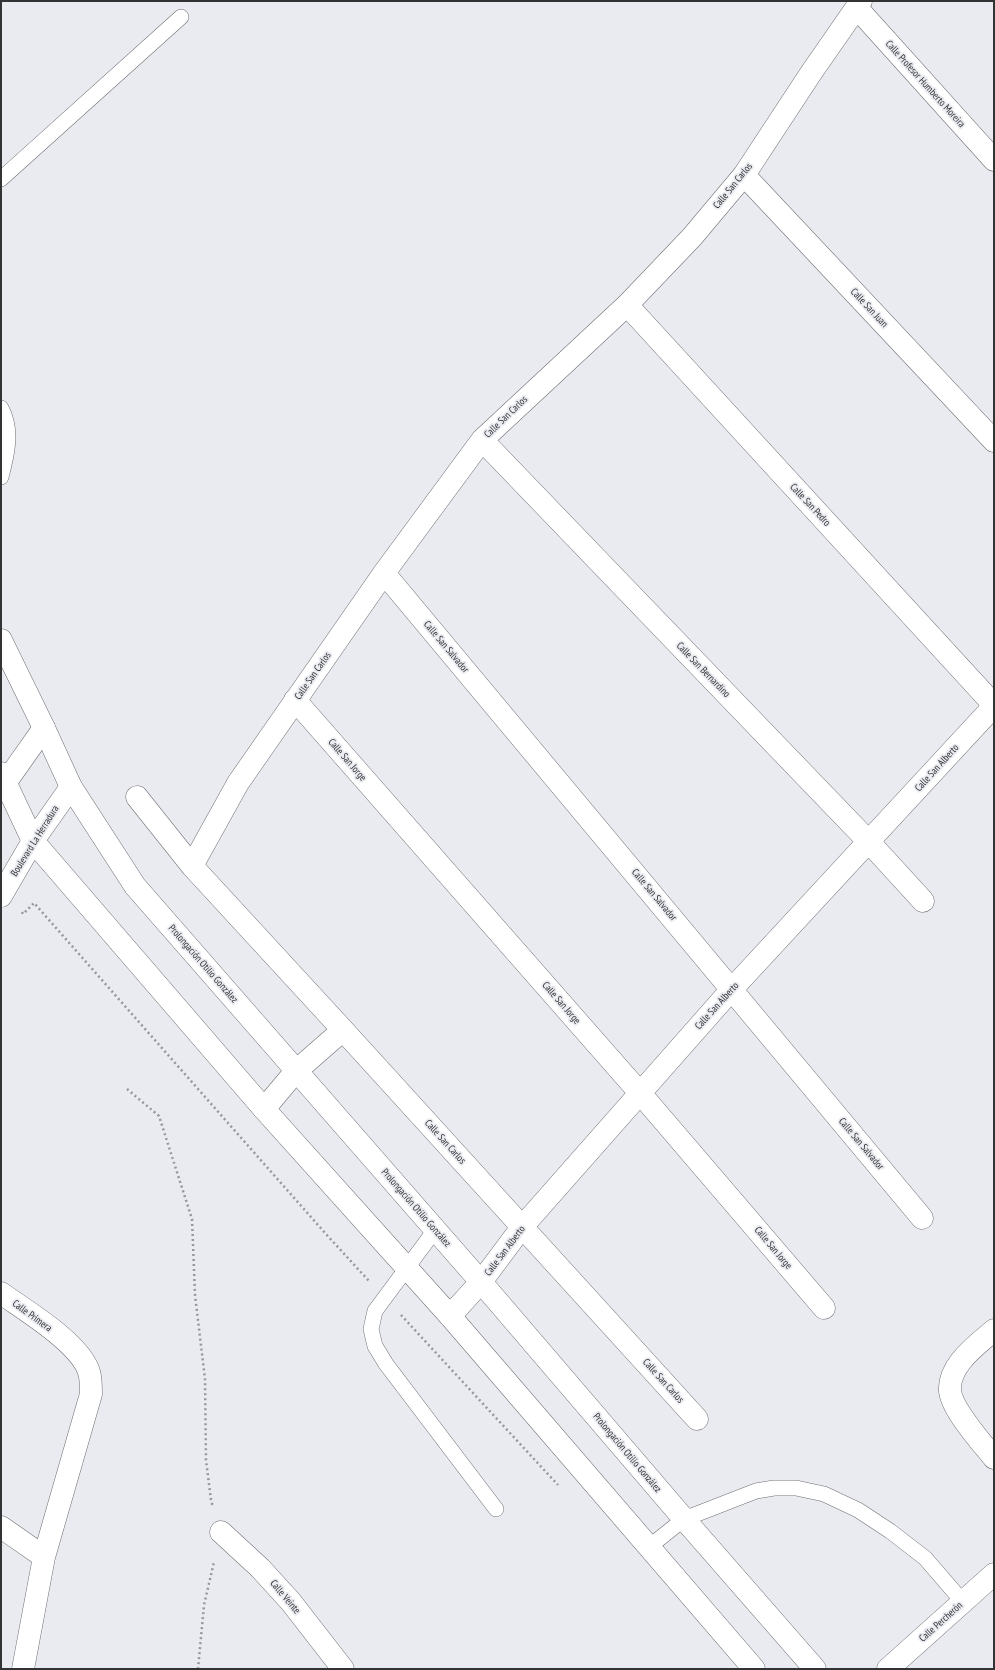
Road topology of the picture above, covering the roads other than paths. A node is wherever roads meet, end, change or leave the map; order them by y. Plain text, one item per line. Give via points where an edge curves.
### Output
1 (859, 4) edge
2 (181, 17) dead end
3 (994, 160) edge
4 (744, 175) junction
5 (1, 179) edge
6 (627, 305) junction
7 (1, 408) edge
8 (482, 440) junction
9 (994, 440) edge
10 (1, 476) edge
11 (384, 573) junction
12 (1, 640) edge
13 (295, 700) junction
14 (994, 705) edge
15 (44, 728) junction
16 (2, 781) edge
17 (70, 787) junction
18 (137, 797) dead end
19 (33, 842) junction
20 (869, 842) junction
21 (192, 866) junction
22 (1, 896) edge
23 (923, 901) dead end
24 (732, 989) junction
25 (343, 1030) junction
26 (296, 1071) junction
27 (640, 1093) junction
28 (264, 1110) junction
29 (922, 1218) dead end
30 (522, 1227) junction
31 (435, 1230) junction
32 (407, 1268) junction
33 (481, 1282) junction
34 (1, 1293) edge
35 (824, 1308) dead end
36 (450, 1316) junction
37 (994, 1330) edge
38 (697, 1418) dead end
39 (994, 1458) edge
40 (496, 1509) dead end
41 (684, 1519) junction
42 (1, 1527) edge
43 (221, 1532) road end
44 (649, 1548) junction
45 (44, 1558) junction
46 (994, 1574) edge
47 (963, 1602) junction
48 (23, 1669) edge
49 (343, 1669) edge
50 (754, 1669) edge
51 (816, 1669) edge
52 (888, 1669) edge

1 - 3 street, Calle Profesor Humberto Moreira
1 - 4 street, Calle San Carlos
2 - 5 lane
4 - 6 street, Calle San Carlos via 692,237
4 - 9 street, Calle San Juan
6 - 8 street, Calle San Carlos
6 - 14 street, Calle San Pedro
7 - 10 lane via 8,436
8 - 11 street, Calle San Carlos
8 - 20 street, Calle San Bernardino
11 - 13 street, Calle San Carlos
11 - 24 street, Calle San Salvador
12 - 15 street, Prolongación Otilio González
13 - 21 street, Calle San Carlos via 238,783
13 - 27 street, Calle San Jorge
14 - 20 street, Calle San Alberto
15 - 16 street
15 - 17 street, Prolongación Otilio González
16 - 19 street
17 - 19 street, Boulevard La Herradura
17 - 26 street, Prolongación Otilio González via 135,886
18 - 21 street, Calle San Carlos
19 - 22 street, Boulevard La Herradura
19 - 28 street
20 - 23 street, Calle San Bernardino
20 - 24 street, Calle San Alberto
21 - 25 street, Calle San Carlos
24 - 27 street, Calle San Alberto
24 - 29 street, Calle San Salvador
25 - 26 street
25 - 30 street, Calle San Carlos
26 - 28 street
26 - 31 street, Prolongación Otilio González
27 - 30 street, Calle San Alberto
27 - 35 street, Calle San Jorge
28 - 32 street
30 - 33 street, Calle San Alberto
30 - 38 street, Calle San Carlos
31 - 32 lane
31 - 33 street, Prolongación Otilio González
32 - 36 street
32 - 40 lane via 375,1311 370,1329 375,1346
33 - 36 street, Calle San Alberto
33 - 41 street, Prolongación Otilio González
34 - 45 street, Calle Primera via 63,1338 80,1356 90,1372 91,1394
36 - 44 street
37 - 39 street via 960,1362 952,1377 950,1392 959,1413
41 - 44 lane
41 - 47 lane via 756,1491 796,1488 824,1494 858,1510 925,1558
41 - 51 street, Prolongación Otilio González
42 - 45 street
43 - 49 street, Calle Veinte via 260,1568
44 - 50 street
45 - 48 street, Calle Primera
46 - 47 street, Calle Percherón
47 - 52 street, Calle Percherón

